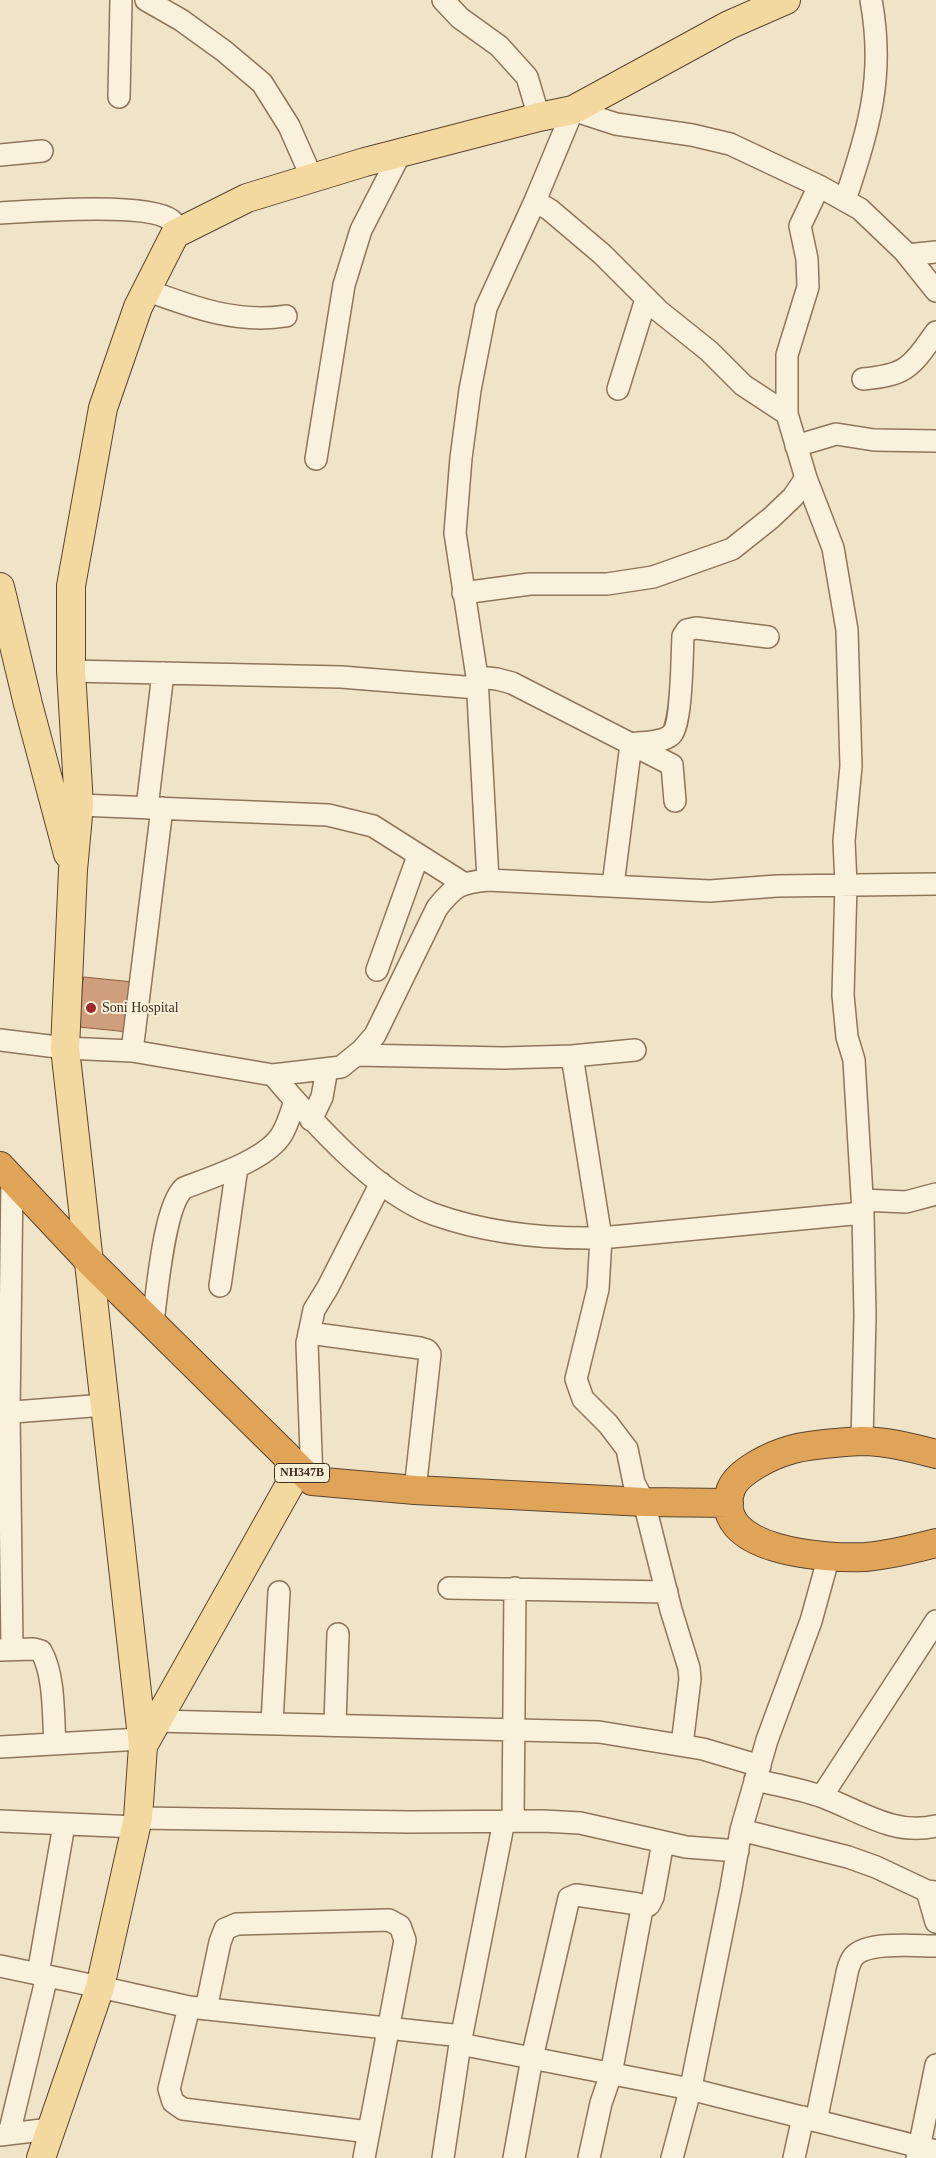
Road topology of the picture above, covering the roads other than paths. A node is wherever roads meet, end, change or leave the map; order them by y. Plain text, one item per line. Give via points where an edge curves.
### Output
1 (121, 0) edge
2 (146, 0) edge
3 (443, 0) edge
4 (786, 0) edge
5 (871, 0) edge
6 (119, 97) dead end
7 (573, 110) junction
8 (539, 117) junction
9 (42, 151) dead end
10 (400, 152) junction
11 (0, 155) edge
12 (312, 178) junction
13 (819, 186) junction
14 (845, 200) junction
15 (535, 201) junction
16 (0, 213) edge
17 (181, 232) junction
18 (936, 252) edge
19 (907, 255) junction
20 (146, 290) junction
21 (936, 291) edge
22 (646, 298) junction
23 (286, 316) dead end
24 (936, 332) edge
25 (862, 379) dead end
26 (618, 388) dead end
27 (787, 414) junction
28 (936, 441) edge
29 (796, 446) junction
30 (316, 460) dead end
31 (806, 478) junction
32 (0, 587) edge
33 (463, 593) junction
34 (768, 637) dead end
35 (70, 671) junction
36 (163, 673) junction
37 (477, 683) junction
38 (630, 744) junction
39 (675, 801) dead end
40 (79, 806) junction
41 (155, 808) junction
42 (418, 856) junction
43 (73, 870) junction
44 (488, 880) junction
45 (463, 883) junction
46 (846, 884) junction
47 (936, 884) edge
48 (613, 885) junction
49 (377, 970) dead end
50 (0, 1040) edge
51 (65, 1048) junction
52 (635, 1050) dead end
53 (132, 1052) junction
54 (356, 1055) junction
55 (572, 1056) junction
56 (326, 1069) junction
57 (273, 1075) junction
58 (295, 1101) junction
59 (311, 1120) junction
60 (237, 1168) junction
61 (6, 1172) edge
62 (381, 1183) junction
63 (936, 1194) edge
64 (863, 1207) junction
65 (601, 1238) junction
66 (89, 1261) junction
67 (220, 1286) dead end
68 (152, 1322) junction
69 (309, 1333) junction
70 (105, 1405) junction
71 (4, 1413) edge
72 (862, 1441) junction
73 (936, 1454) edge
74 (305, 1475) junction
75 (415, 1490) junction
76 (644, 1502) junction
77 (729, 1503) junction
78 (936, 1543) edge
79 (829, 1556) junction
80 (449, 1588) dead end
81 (515, 1588) junction
82 (279, 1592) dead end
83 (667, 1592) junction
84 (936, 1621) edge
85 (338, 1634) dead end
86 (6, 1649) edge
87 (272, 1723) junction
88 (335, 1724) junction
89 (515, 1729) junction
90 (147, 1735) junction
91 (55, 1744) junction
92 (682, 1745) junction
93 (0, 1747) edge
94 (757, 1773) junction
95 (822, 1796) junction
96 (0, 1821) edge
97 (509, 1821) junction
98 (137, 1823) junction
99 (64, 1825) junction
100 (936, 1826) edge
101 (741, 1830) junction
102 (663, 1842) junction
103 (738, 1851) junction
104 (932, 1892) edge
105 (642, 1909) junction
106 (936, 1922) edge
107 (936, 1946) edge
108 (0, 1966) edge
109 (42, 1975) junction
110 (100, 1987) junction
111 (198, 2008) junction
112 (389, 2028) junction
113 (461, 2040) junction
114 (532, 2058) junction
115 (936, 2065) edge
116 (611, 2074) junction
117 (690, 2089) junction
118 (810, 2119) junction
119 (50, 2129) junction
120 (369, 2132) junction
121 (4, 2134) edge
122 (924, 2151) edge
123 (36, 2158) edge
124 (364, 2158) edge
125 (443, 2158) edge
126 (514, 2158) edge
127 (589, 2158) edge
128 (672, 2158) edge
129 (794, 2158) edge

1 - 6 street
2 - 12 street via 181,20 262,83 289,126
3 - 8 street via 460,18 498,46 527,77
4 - 7 main road via 729,26
5 - 14 street via 876,28 872,112
7 - 8 main road
7 - 13 street via 616,124 730,144
7 - 15 street
8 - 10 main road
9 - 11 street
10 - 12 main road
10 - 30 street via 361,230 344,285
12 - 17 main road via 247,198
13 - 14 street
13 - 27 street via 800,226 807,259 808,288 787,355
14 - 19 street via 860,209
15 - 22 street via 602,254
15 - 33 street via 486,308 470,390 455,533
16 - 17 street via 73,208 154,213 170,220
17 - 20 main road via 176,234
18 - 19 street
19 - 21 street
20 - 23 street via 204,311 242,318
20 - 35 main road via 103,408 70,586
22 - 26 street
22 - 27 street via 709,351 743,385
24 - 25 street via 915,362 900,373
27 - 29 street
28 - 29 street via 874,440 836,434
29 - 31 street
31 - 33 street via 777,513 732,550 653,577 607,584 530,584
31 - 46 street via 833,548 847,630 851,766 844,841
32 - 43 main road
33 - 37 street
34 - 38 street via 696,628 687,630 683,636 678,718 674,733 665,739
35 - 36 street
35 - 40 main road
36 - 37 street
36 - 41 street
37 - 38 street via 498,679 512,683
37 - 44 street
38 - 39 street via 672,765
38 - 48 street
40 - 41 street
40 - 43 main road
41 - 42 street via 328,815 373,826
41 - 53 street
42 - 45 street
42 - 49 street
43 - 51 main road
44 - 45 street
44 - 48 street
45 - 54 street via 437,908 374,1035
46 - 47 street
46 - 48 street via 710,891
46 - 64 street via 843,995 847,1037 854,1060
50 - 51 street
51 - 53 street
51 - 66 main road
52 - 55 street
53 - 57 street
54 - 55 street
54 - 56 street via 341,1067
55 - 65 street
56 - 57 street
56 - 59 street via 322,1097
57 - 58 street
58 - 59 street
58 - 60 street via 281,1135 263,1153
59 - 62 street
60 - 67 street
60 - 68 street via 184,1188 175,1200
61 - 66 highway, NH347B
61 - 71 street
62 - 65 street via 432,1214 467,1224 561,1238
62 - 69 street via 314,1310
63 - 64 street via 906,1202
64 - 65 street
64 - 72 street
65 - 76 street via 598,1289 576,1379 583,1399 627,1449 634,1483
66 - 68 highway, NH347B
66 - 70 main road
68 - 74 highway, NH347B
69 - 74 street
69 - 75 street via 420,1348 430,1354
70 - 71 street
70 - 90 main road
71 - 86 street
72 - 73 highway
72 - 77 highway via 791,1450 760,1463 738,1477
74 - 75 highway, NH347B
74 - 90 main road
75 - 76 highway, NH347B
76 - 77 highway, NH347B
76 - 83 street
77 - 79 highway via 741,1530 755,1541 785,1551
78 - 79 highway via 865,1557
79 - 94 street via 811,1620
80 - 81 street
81 - 83 street
81 - 89 street
82 - 87 street
83 - 92 street via 689,1668
84 - 95 street
85 - 88 street
86 - 91 street via 34,1649 41,1651 46,1660
87 - 88 street
87 - 90 street
88 - 89 street
89 - 92 street via 599,1732
89 - 97 street
90 - 91 street
90 - 98 main road
91 - 93 street
92 - 94 street via 704,1749
94 - 95 street
94 - 101 street
95 - 100 street via 902,1828
96 - 99 street
97 - 98 street
97 - 102 street via 580,1824
97 - 113 street
98 - 99 street
98 - 110 main road
99 - 109 street
101 - 103 street
101 - 104 street via 876,1867
102 - 103 street
102 - 105 street via 653,1897
103 - 117 street
104 - 106 street
105 - 114 street via 638,1904 576,1895 569,1898
105 - 116 street
107 - 118 street via 878,1946 861,1950 852,1958
108 - 109 street
109 - 110 street
109 - 121 street
110 - 111 street
110 - 119 main road
111 - 112 street
111 - 112 street via 226,1929 237,1924 390,1920 400,1926 405,1940
111 - 120 street via 169,2089 173,2102 183,2109
112 - 113 street
112 - 120 street
113 - 114 street
113 - 125 street
114 - 116 street
114 - 126 street
115 - 122 street
116 - 117 street
116 - 127 street
117 - 118 street
117 - 128 street
118 - 122 street
118 - 129 street
119 - 121 street
119 - 123 main road
120 - 124 street

